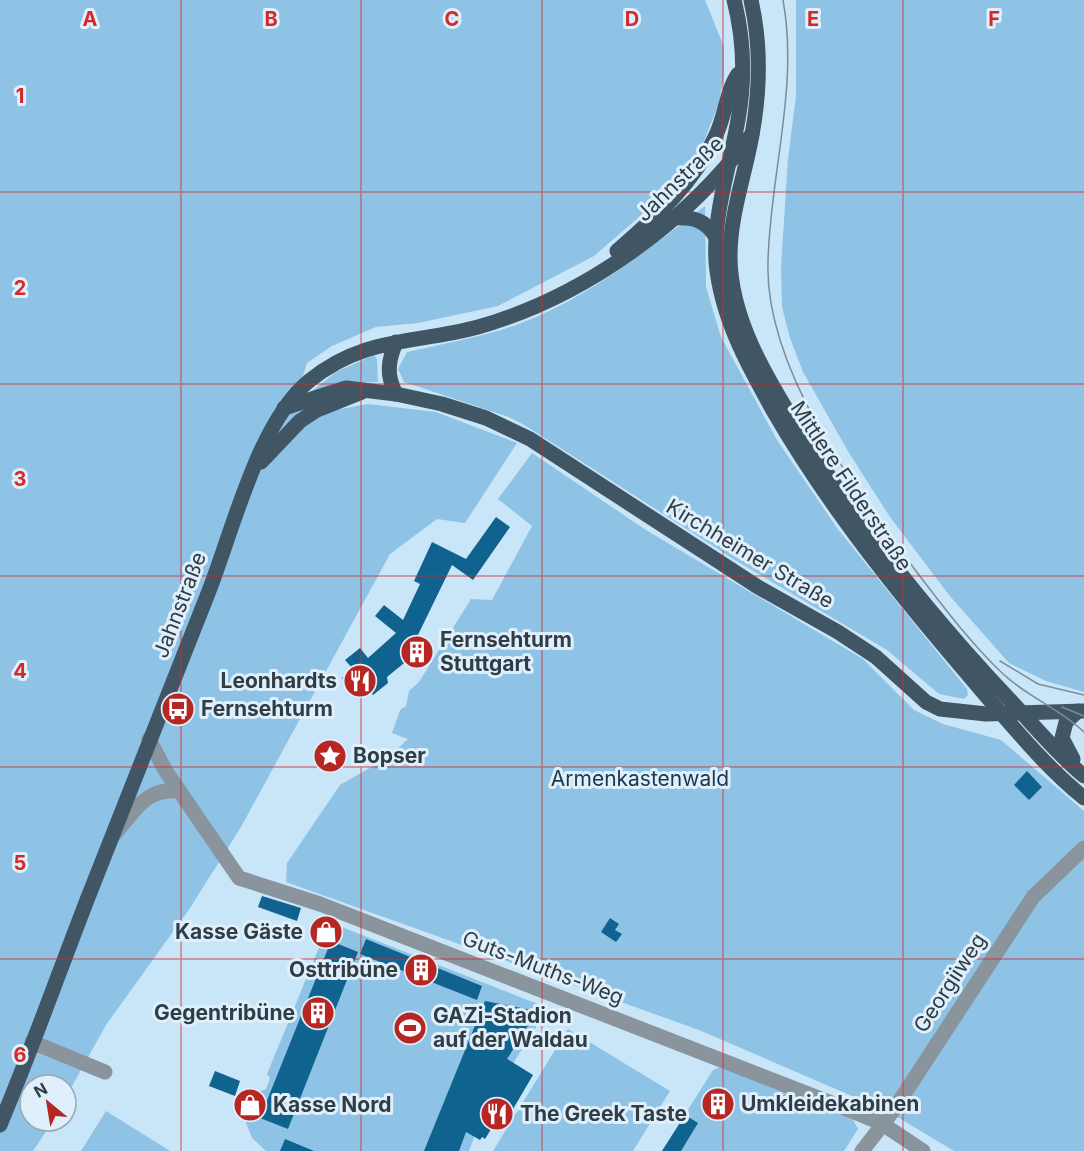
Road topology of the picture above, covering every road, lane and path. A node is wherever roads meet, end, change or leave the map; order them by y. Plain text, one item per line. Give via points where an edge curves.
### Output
1 (734, 0) edge
2 (751, 0) edge
3 (743, 66) junction
4 (752, 134) junction
5 (728, 167) junction
6 (674, 218) junction
7 (716, 237) junction
8 (579, 282) junction
9 (396, 342) junction
10 (362, 392) junction
11 (396, 394) junction
12 (284, 408) junction
13 (255, 467) junction
14 (1081, 711) edge
15 (1021, 712) junction
16 (1001, 713) junction
17 (149, 739) junction
18 (1081, 773) edge
19 (179, 791) junction
20 (1084, 798) edge
21 (111, 839) junction
22 (1084, 848) edge
23 (32, 1042) junction
24 (105, 1072) dead end
25 (881, 1123) junction
26 (0, 1125) edge
27 (862, 1151) edge
28 (923, 1151) edge

1 - 3 main road
2 - 4 main road, Jahnstraße via 758,74
3 - 5 main road, Mittlere Filderstraße via 739,117
3 - 8 main road, Jahnstraße via 733,82 717,135 693,176 648,224
4 - 5 main road, Jahnstraße
4 - 15 main road, Mittlere Filderstraße via 730,256 734,294 748,336 791,417 880,550
5 - 6 main road, Jahnstraße
5 - 7 main road, Mittlere Filderstraße
6 - 7 main road via 692,217 705,223
6 - 8 main road, Jahnstraße via 598,276
7 - 16 main road, Mittlere Filderstraße via 721,296 736,341 798,453 902,596
8 - 9 main road, Jahnstraße via 504,319
9 - 11 main road via 388,363
9 - 12 main road, Jahnstraße via 355,351 333,362 307,382
10 - 11 main road, Kirchheimer Straße
10 - 12 main road, Kirchheimer Straße via 346,388
10 - 13 main road, Kirchheimer Straße via 300,421
11 - 16 main road, Kirchheimer Straße via 486,418 530,439 876,657 926,702 961,714
12 - 13 main road, Jahnstraße
13 - 17 main road, Jahnstraße
14 - 15 main road, Kirchheimer Straße
14 - 18 main road via 1066,722 1062,738
15 - 16 main road, Kirchheimer Straße
15 - 18 main road, Mittlere Filderstraße
16 - 20 main road, Mittlere Filderstraße via 1056,775
17 - 19 street, Guts-Muths-Weg
17 - 21 main road, Jahnstraße
19 - 21 street via 154,792
19 - 25 street, Guts-Muths-Weg via 239,878 320,904
21 - 23 main road, Jahnstraße
22 - 25 street, Georgiiweg via 1033,897
23 - 24 street
23 - 26 main road, Jahnstraße
25 - 27 street, Georgiiweg
25 - 28 street, Guts-Muths-Weg

